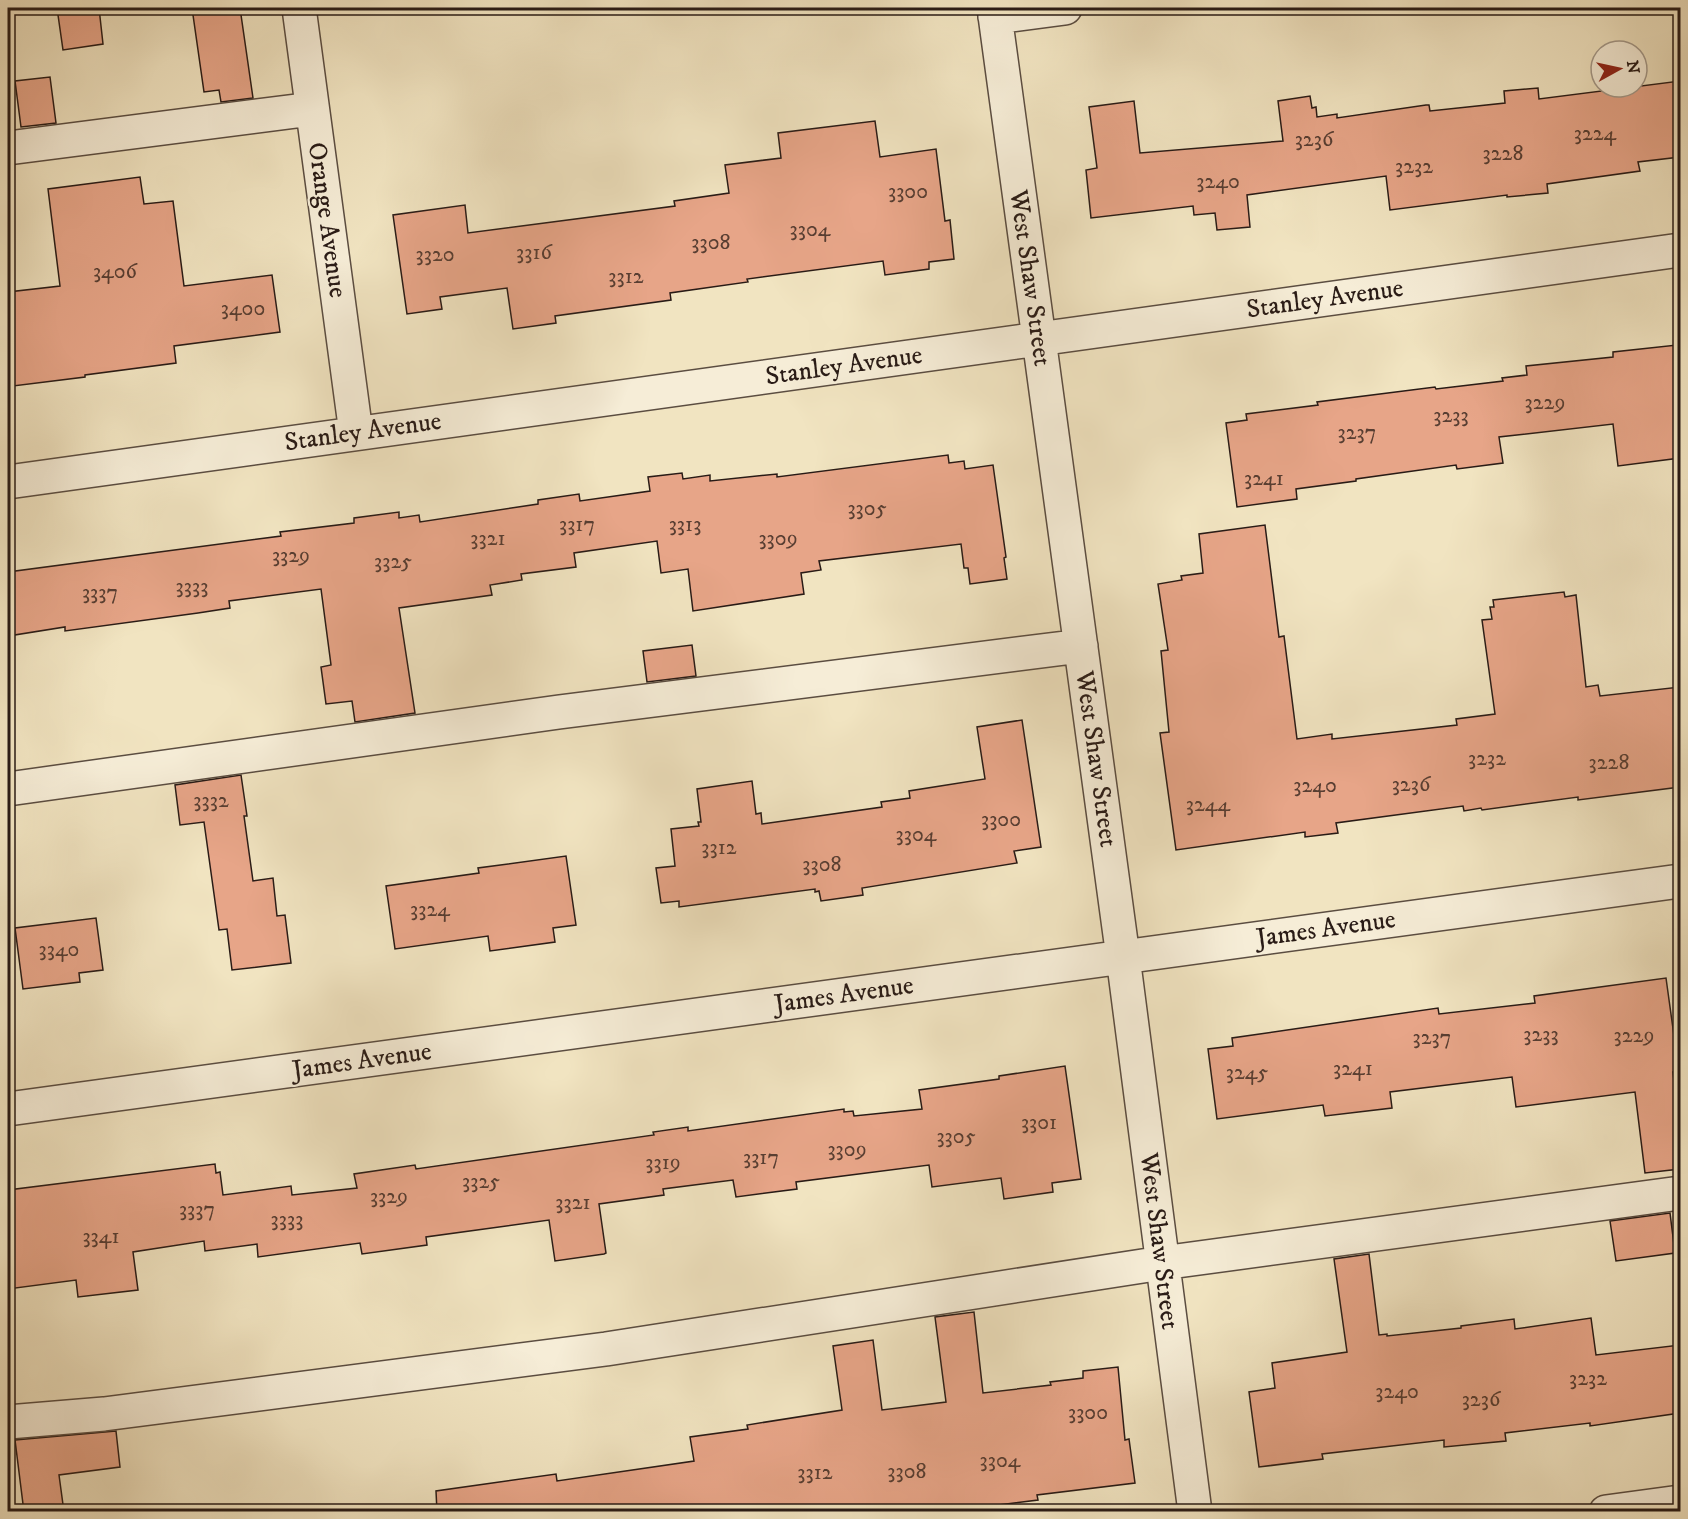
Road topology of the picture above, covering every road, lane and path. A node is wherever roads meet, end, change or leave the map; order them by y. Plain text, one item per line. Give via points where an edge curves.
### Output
1 (299, 8) edge
2 (1065, 8) edge
3 (994, 12) edge
4 (312, 109) junction
5 (8, 148) edge
6 (1680, 250) edge
7 (1039, 339) junction
8 (356, 433) junction
9 (8, 482) edge
10 (1081, 646) junction
11 (8, 789) edge
12 (1680, 881) edge
13 (1123, 957) junction
14 (8, 1109) edge
15 (1680, 1193) edge
16 (1162, 1263) junction
17 (8, 1422) edge
18 (1680, 1502) edge
19 (1195, 1512) edge
20 (1606, 1512) edge

1 - 4 street, Orange Avenue
2 - 3 street
3 - 7 street, West Shaw Street
4 - 5 street
4 - 8 street, Orange Avenue
6 - 7 street, Stanley Avenue
7 - 8 street, Stanley Avenue
7 - 10 street, West Shaw Street
8 - 9 street, Stanley Avenue
10 - 11 street via 559,712
10 - 13 street, West Shaw Street
12 - 13 street, James Avenue
13 - 14 street, James Avenue
13 - 16 street, West Shaw Street
15 - 16 street
16 - 17 street via 606,1349 104,1414
16 - 19 street, West Shaw Street
18 - 20 street

